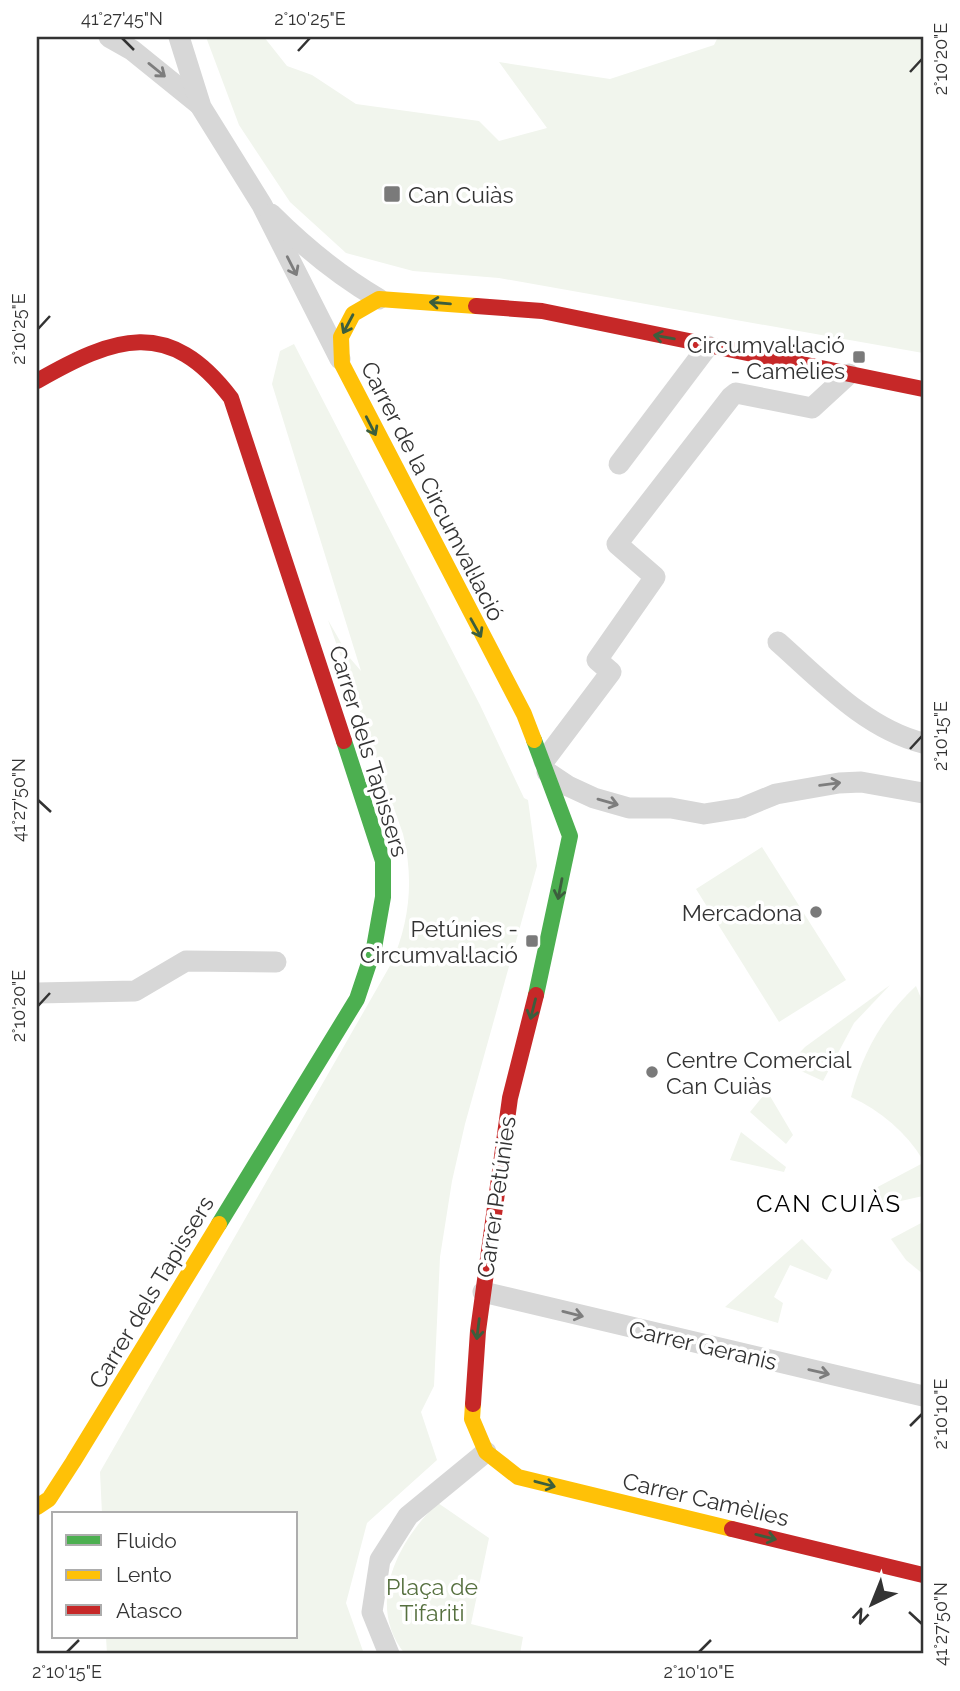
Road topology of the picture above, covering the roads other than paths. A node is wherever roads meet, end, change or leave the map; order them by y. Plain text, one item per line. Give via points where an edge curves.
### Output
1 (109, 37) edge
2 (179, 37) edge
3 (201, 107) junction
4 (262, 205) junction
5 (379, 299) junction
6 (708, 346) junction
7 (342, 364) junction
8 (849, 374) junction
9 (37, 382) edge
10 (923, 389) edge
11 (619, 464) dead end
12 (778, 642) dead end
13 (923, 743) edge
14 (546, 766) junction
15 (923, 793) edge
16 (570, 836) joint
17 (276, 962) dead end
18 (37, 993) edge
19 (483, 1292) junction
20 (923, 1396) edge
21 (486, 1452) junction
22 (37, 1507) edge
23 (923, 1575) edge
24 (389, 1654) edge

1 -> 3 street via 132,50
2 - 3 street
3 - 4 street
4 - 5 street via 308,251
4 -> 7 street
6 -> 5 street via 542,311
5 -> 7 street, Carrer de la Circumval·lació via 347,323 341,337
6 - 8 street
6 - 11 street
7 -> 14 street, Carrer de la Circumval·lació via 524,714
8 - 10 street
8 - 14 street via 812,408 736,393 617,544 655,577 597,660 611,672
9 - 22 street, Carrer dels Tapissers via 121,341 146,343 184,355 208,369 231,398 383,861 386,894 357,999 73,1462 49,1499
12 - 13 street via 855,708 899,735
14 -> 15 street via 594,798 629,808 704,814 839,783 861,782
14 - 16 street, Carrer de la Circumval·lació
16 -> 19 street, Carrer Petúnies via 510,1098
17 - 18 street via 186,961 135,991
19 -> 20 street, Carrer Geranis
19 -> 21 street, Carrer Petúnies via 472,1419
21 -> 23 street, Carrer Camèlies via 518,1477
21 - 24 street via 408,1516 380,1560 372,1612

